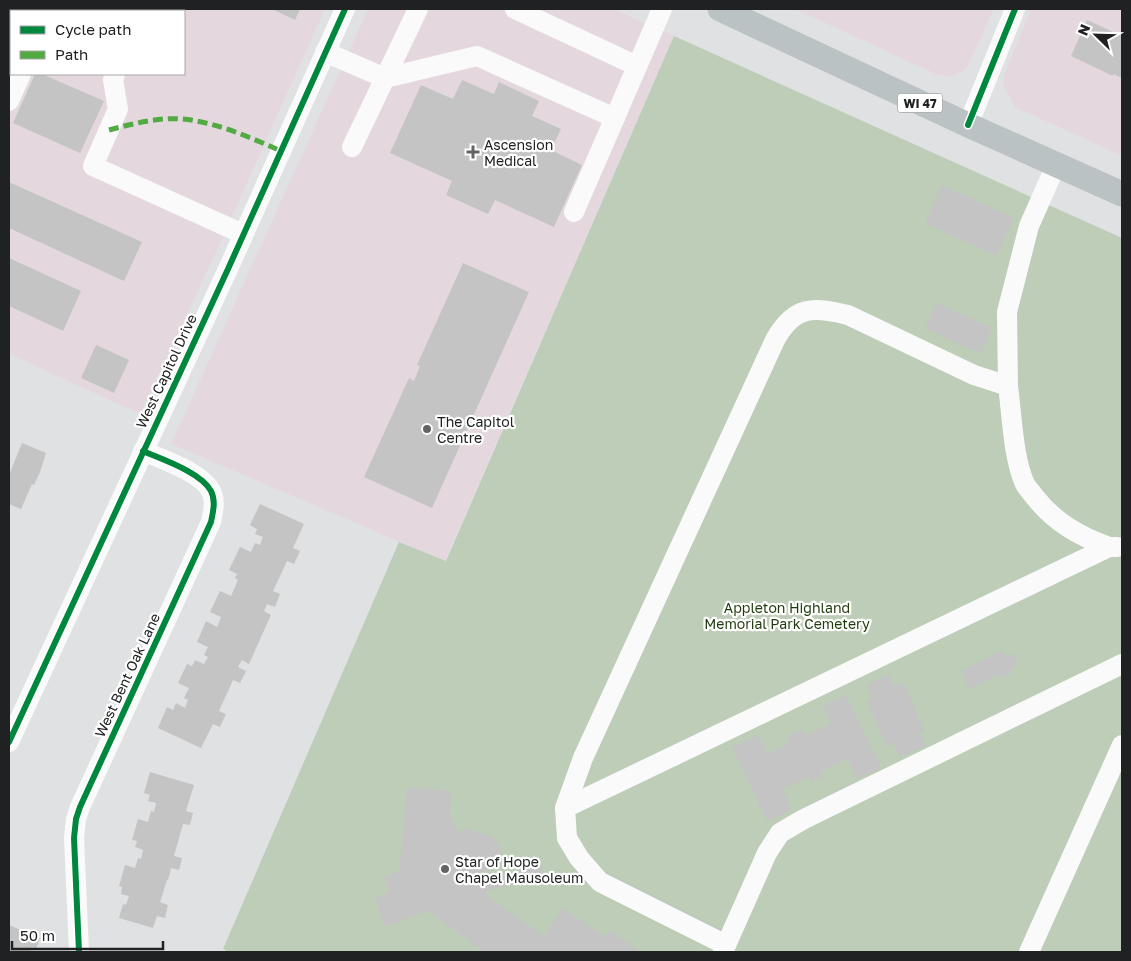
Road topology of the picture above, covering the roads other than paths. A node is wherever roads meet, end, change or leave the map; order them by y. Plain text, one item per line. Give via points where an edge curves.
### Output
1 (345, 9) edge
2 (418, 9) edge
3 (515, 9) edge
4 (662, 9) edge
5 (720, 9) edge
6 (1015, 9) edge
7 (325, 52) junction
8 (637, 66) junction
9 (21, 75) edge
10 (109, 76) edge
11 (385, 78) junction
12 (9, 101) edge
13 (615, 118) junction
14 (968, 125) junction
15 (352, 147) dead end
16 (1056, 165) junction
17 (1122, 194) edge
18 (574, 212) dead end
19 (243, 234) junction
20 (1008, 386) junction
21 (143, 451) junction
22 (1116, 547) edge
23 (1122, 664) edge
24 (9, 742) edge
25 (1122, 745) edge
26 (565, 808) junction
27 (725, 948) edge
28 (79, 952) edge
29 (1029, 952) edge

1 - 7 street, West Capitol Drive
2 - 11 street
3 - 8 street
4 - 8 street
5 - 14 main road, WI 47
6 - 14 street
7 - 11 street
7 - 19 street, West Capitol Drive
8 - 13 street
9 - 12 street
10 - 19 street via 118,109 93,166
11 - 13 street via 477,56
11 - 15 street
13 - 18 street
14 - 16 main road, WI 47
16 - 17 main road, WI 47
16 - 20 street via 1029,226 1007,312
19 - 21 street, West Capitol Drive
20 - 22 street via 1017,456 1025,484 1043,508 1066,527 1086,539
20 - 26 street via 974,375 848,315 813,309 797,313 783,324 583,758
21 - 24 street, West Capitol Drive
21 - 28 street, West Bent Oak Lane via 203,481 211,492 214,508 211,522 76,819
22 - 26 street
23 - 27 street via 780,833 767,853
25 - 29 street
26 - 27 street via 568,838 579,858 600,882

